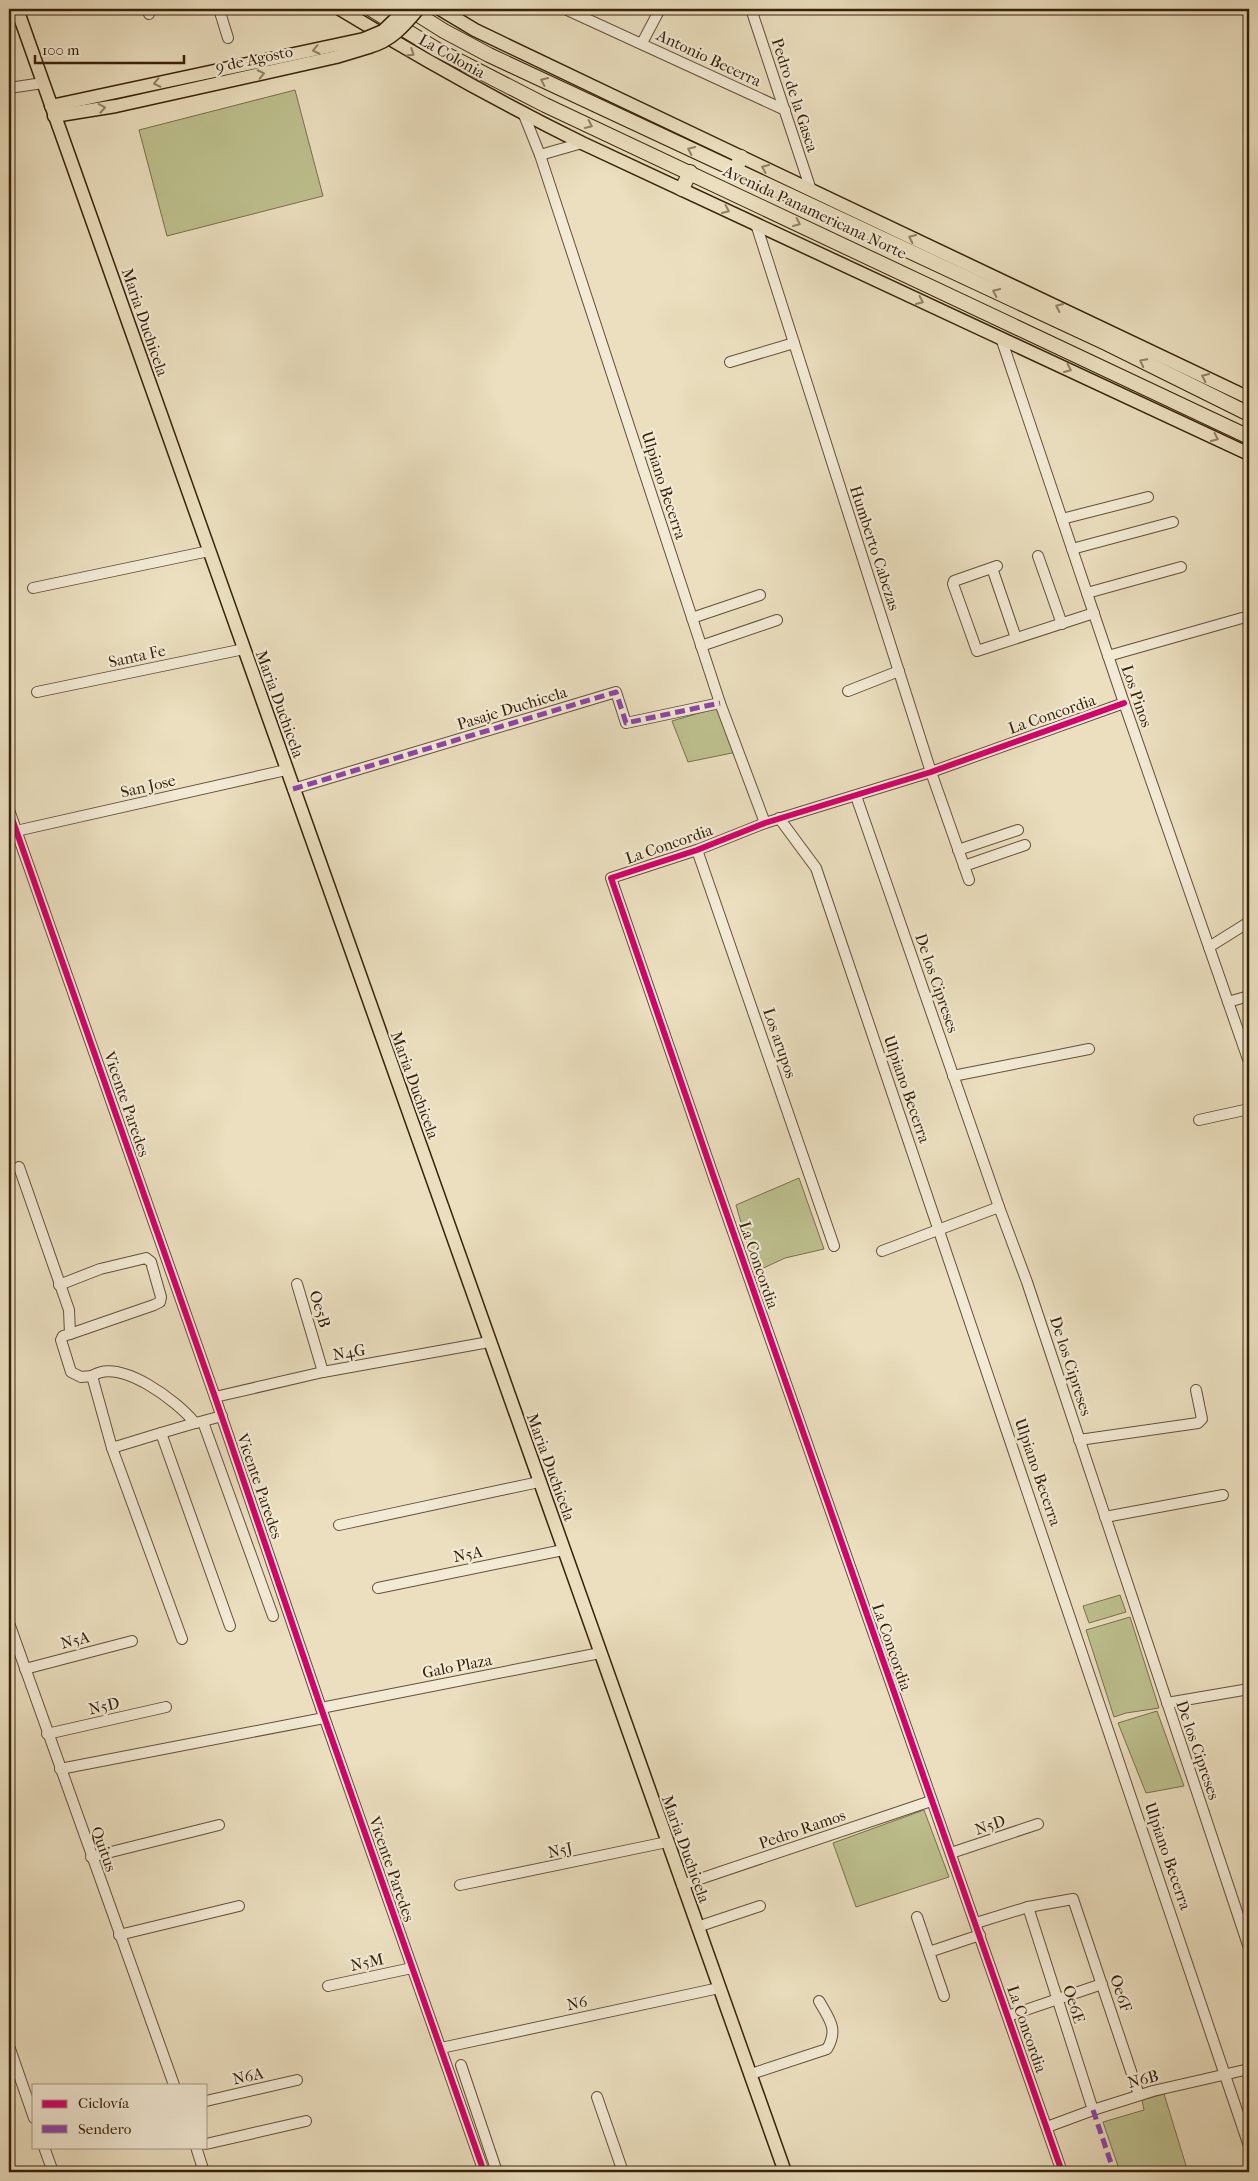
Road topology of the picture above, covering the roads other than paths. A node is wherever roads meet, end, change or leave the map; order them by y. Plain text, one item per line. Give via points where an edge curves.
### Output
1 (17, 9) edge
2 (218, 9) edge
3 (340, 9) edge
4 (371, 9) edge
5 (408, 9) edge
6 (418, 9) edge
7 (440, 9) edge
8 (565, 9) edge
9 (660, 9) edge
10 (751, 9) edge
11 (228, 38) dead end
12 (367, 43) junction
13 (642, 43) junction
14 (43, 83) junction
15 (9, 88) edge
16 (785, 110) junction
17 (53, 111) junction
18 (524, 115) junction
19 (582, 143) junction
20 (540, 155) junction
21 (738, 164) junction
22 (690, 172) junction
23 (682, 189) junction
24 (811, 190) junction
25 (756, 224) junction
26 (1001, 338) junction
27 (794, 343) junction
28 (730, 362) dead end
29 (1210, 396) junction
30 (1249, 398) edge
31 (1170, 400) junction
32 (1249, 414) edge
33 (1223, 424) junction
34 (1249, 437) edge
35 (1249, 454) edge
36 (1148, 497) dead end
37 (1062, 519) junction
38 (1173, 522) dead end
39 (1072, 549) junction
40 (208, 551) junction
41 (1038, 556) dead end
42 (1181, 567) dead end
43 (33, 588) dead end
44 (1087, 593) junction
45 (760, 595) dead end
46 (1094, 613) junction
47 (692, 618) junction
48 (1242, 618) dead end
49 (777, 620) dead end
50 (1062, 624) junction
51 (1016, 638) junction
52 (701, 646) junction
53 (244, 649) junction
54 (1108, 656) junction
55 (899, 671) junction
56 (848, 691) dead end
57 (37, 692) dead end
58 (720, 703) junction
59 (1124, 703) junction
60 (286, 770) junction
61 (931, 772) junction
62 (293, 790) junction
63 (856, 796) junction
64 (9, 810) edge
65 (779, 818) junction
66 (765, 823) junction
67 (1018, 830) dead end
68 (16, 831) junction
69 (1025, 845) dead end
70 (697, 850) junction
71 (958, 850) junction
72 (964, 866) junction
73 (969, 880) dead end
74 (1249, 922) edge
75 (1210, 947) junction
76 (1249, 996) edge
77 (1228, 1002) junction
78 (1089, 1049) dead end
79 (1249, 1062) edge
80 (953, 1076) junction
81 (1249, 1109) edge
82 (1199, 1120) dead end
83 (18, 1167) dead end
84 (999, 1207) junction
85 (939, 1229) junction
86 (834, 1246) dead end
87 (882, 1251) dead end
88 (296, 1284) dead end
89 (59, 1285) junction
90 (70, 1334) junction
91 (489, 1342) junction
92 (323, 1372) junction
93 (92, 1376) junction
94 (1196, 1390) dead end
95 (215, 1396) junction
96 (222, 1416) junction
97 (199, 1422) junction
98 (161, 1434) junction
99 (1079, 1440) junction
100 (112, 1448) junction
101 (539, 1482) junction
102 (1223, 1494) dead end
103 (1105, 1517) junction
104 (340, 1525) dead end
105 (563, 1550) junction
106 (378, 1588) dead end
107 (272, 1616) dead end
108 (9, 1623) edge
109 (230, 1626) dead end
110 (182, 1639) dead end
111 (132, 1641) dead end
112 (600, 1653) junction
113 (25, 1669) junction
114 (1249, 1689) edge
115 (1167, 1703) junction
116 (166, 1706) dead end
117 (323, 1713) junction
118 (47, 1734) junction
119 (60, 1769) junction
120 (931, 1801) junction
121 (1038, 1824) dead end
122 (219, 1825) dead end
123 (667, 1842) junction
124 (951, 1854) junction
125 (91, 1857) junction
126 (460, 1885) dead end
127 (682, 1885) junction
128 (239, 1906) dead end
129 (760, 1906) dead end
130 (1028, 1907) junction
131 (917, 1917) dead end
132 (976, 1922) junction
133 (697, 1927) junction
134 (119, 1935) junction
135 (980, 1935) junction
136 (1249, 1948) edge
137 (929, 1952) junction
138 (412, 1968) junction
139 (1102, 1984) junction
140 (328, 1986) dead end
141 (719, 1988) junction
142 (944, 1996) dead end
143 (819, 2001) dead end
144 (1057, 2001) junction
145 (1008, 2016) junction
146 (9, 2046) edge
147 (441, 2048) junction
148 (461, 2065) dead end
149 (1249, 2069) edge
150 (751, 2074) junction
151 (1226, 2074) junction
152 (297, 2080) dead end
153 (174, 2084) edge
154 (1139, 2095) junction
155 (597, 2097) dead end
156 (208, 2102) edge
157 (1093, 2110) junction
158 (32, 2112) edge
159 (306, 2121) dead end
160 (1047, 2127) junction
161 (208, 2144) edge
162 (1249, 2146) edge
163 (44, 2148) edge
164 (196, 2148) edge
165 (53, 2172) edge
166 (204, 2172) edge
167 (484, 2172) edge
168 (497, 2172) edge
169 (623, 2172) edge
170 (784, 2172) edge
171 (1062, 2172) edge

1 - 14 main road, Maria Duchicela
2 - 11 street
3 -> 18 main road, La Colonia
4 -> 22 highway, Avenida Panamericana Norte via 436,49
5 - 12 main road, 9 de Agosto, bridge
21 -> 5 highway, Avenida Panamericana Norte via 489,55
6 - 12 main road, 9 de Agosto, bridge via 398,32 379,44
7 - 21 main road, Avenida Panamericana Norte
8 - 13 street, Antonio Becerra
9 - 13 street
10 - 16 street, Pedro de la Gasca
12 - 17 main road, 9 de Agosto
13 - 16 street, Antonio Becerra
14 - 15 street
14 - 17 main road, Maria Duchicela
16 - 24 street, Pedro de la Gasca
17 - 40 main road, Maria Duchicela
18 - 19 main road
18 - 20 street, Ulpiano Becerra
19 - 20 street
19 - 23 main road
20 - 47 street, Ulpiano Becerra
24 -> 21 main road, Avenida Panamericana Norte
29 -> 21 highway, Avenida Panamericana Norte
22 - 23 highway
22 -> 31 highway, Avenida Panamericana Norte
23 -> 25 main road
30 -> 24 main road, Avenida Panamericana Norte
25 -> 26 main road
25 - 27 street, Humberto Cabezas
26 -> 35 main road
26 - 37 street, Los Pinos
27 - 28 street
27 - 55 street, Humberto Cabezas
29 - 31 highway via 1216,407 1207,413
29 - 32 highway, Avenida Panamericana Norte
31 - 33 highway, Avenida Panamericana Norte
32 - 33 highway via 1225,408 1218,416
33 - 34 highway, Avenida Panamericana Norte
36 - 37 street
37 - 39 street, Los Pinos
38 - 39 street
39 - 44 street, Los Pinos
40 - 43 street
40 - 53 main road, Maria Duchicela
41 - 50 street
42 - 44 street
44 - 46 street, Los Pinos
45 - 47 street
46 - 50 street
46 - 54 street, Los Pinos
47 - 52 street, Ulpiano Becerra
48 - 54 street
49 - 52 street
50 - 51 street
51 - 51 street via 995,567 953,584 977,651
52 - 58 street, Ulpiano Becerra
53 - 57 street, Santa Fe
53 - 60 main road, Maria Duchicela
54 - 59 street, Los Pinos
55 - 56 street
55 - 61 street, Humberto Cabezas
58 - 62 street, Pasaje Duchicela via 626,723 616,692
58 - 66 street, Ulpiano Becerra
59 - 61 street, La Concordia
59 - 75 street, Los Pinos
60 - 62 main road, Maria Duchicela
60 - 68 street, San Jose
61 - 63 street, La Concordia
61 - 71 street, Humberto Cabezas
62 - 91 main road, Maria Duchicela
63 - 65 street, La Concordia
63 - 80 street, De los Cipreses
64 - 68 street, Vicente Paredes
65 - 66 street, La Concordia
65 - 85 street, Ulpiano Becerra via 816,868
66 - 70 street, La Concordia
67 - 71 street
68 - 95 street, Vicente Paredes
69 - 72 street
70 - 86 street, Los arupos
70 - 120 street, La Concordia via 611,878
71 - 72 street, Humberto Cabezas
72 - 73 street, Humberto Cabezas
74 - 75 street
75 - 77 street, Los Pinos
76 - 77 street
77 - 79 street, Los Pinos
78 - 80 street
80 - 84 street, De los Cipreses
81 - 82 street
83 - 89 street
84 - 85 street
84 - 99 street, De los Cipreses
85 - 87 street
85 - 151 street, Ulpiano Becerra
88 - 92 street, Oe5B
89 - 90 street via 69,1310
89 - 90 street via 100,1269 146,1258 151,1262 161,1297 160,1302 154,1305
90 - 93 street via 61,1340 71,1372 81,1377
91 - 92 street, N4G
91 - 101 main road, Maria Duchicela
92 - 95 street, N4G
93 - 97 street via 100,1370 131,1376 174,1401
93 - 100 street
94 - 99 street via 1203,1415 1198,1423
95 - 96 street, Vicente Paredes
96 - 97 street
96 - 117 street, Vicente Paredes
97 - 98 street
97 - 107 street
98 - 100 street
98 - 109 street
99 - 103 street, De los Cipreses
100 - 110 street
101 - 104 street
101 - 105 main road, Maria Duchicela
102 - 103 street
103 - 115 street, De los Cipreses
105 - 106 street, N5A
105 - 112 main road, Maria Duchicela
108 - 113 street, Quitus
111 - 113 street, N5A
112 - 117 street, Galo Plaza
112 - 123 main road, Maria Duchicela
113 - 118 street, Quitus
114 - 115 street
115 - 136 street, De los Cipreses
116 - 118 street, N5D
117 - 119 street, Galo Plaza
117 - 138 street, Vicente Paredes
118 - 119 street, Quitus
119 - 125 street, Quitus
120 - 124 street, La Concordia
120 - 127 street, Pedro Ramos
121 - 124 street, N5D
122 - 125 street
123 - 126 street, N5J
123 - 127 main road, Maria Duchicela
124 - 132 street, La Concordia
125 - 134 street, Quitus
127 - 133 main road, Maria Duchicela
128 - 134 street
129 - 133 street
130 - 132 street
130 - 139 street, Oe6F via 1070,1898 1074,1901
130 - 144 street, Oe6E
131 - 137 street
132 - 135 street, La Concordia
133 - 141 main road, Maria Duchicela
134 - 153 street, Quitus
135 - 137 street
135 - 145 street, La Concordia
137 - 142 street
138 - 140 street, N5M
138 - 147 street, Vicente Paredes
139 - 144 street
139 - 154 street, Oe6F
141 - 147 street, N6
141 - 150 main road, Maria Duchicela
143 - 150 street via 833,2026 833,2039 827,2049
144 - 145 street
144 - 157 street, Oe6E
145 - 160 street, La Concordia
146 - 158 street
147 - 167 street, Vicente Paredes
148 - 168 street
149 - 151 street, N6B
150 - 170 main road, Maria Duchicela
151 - 154 street, N6B
151 - 162 street, Ulpiano Becerra
152 - 156 street, N6A
154 - 157 street, N6B
155 - 169 street
157 - 160 street, N6B
159 - 161 street
160 - 171 street, La Concordia
163 - 165 street
164 - 166 street

